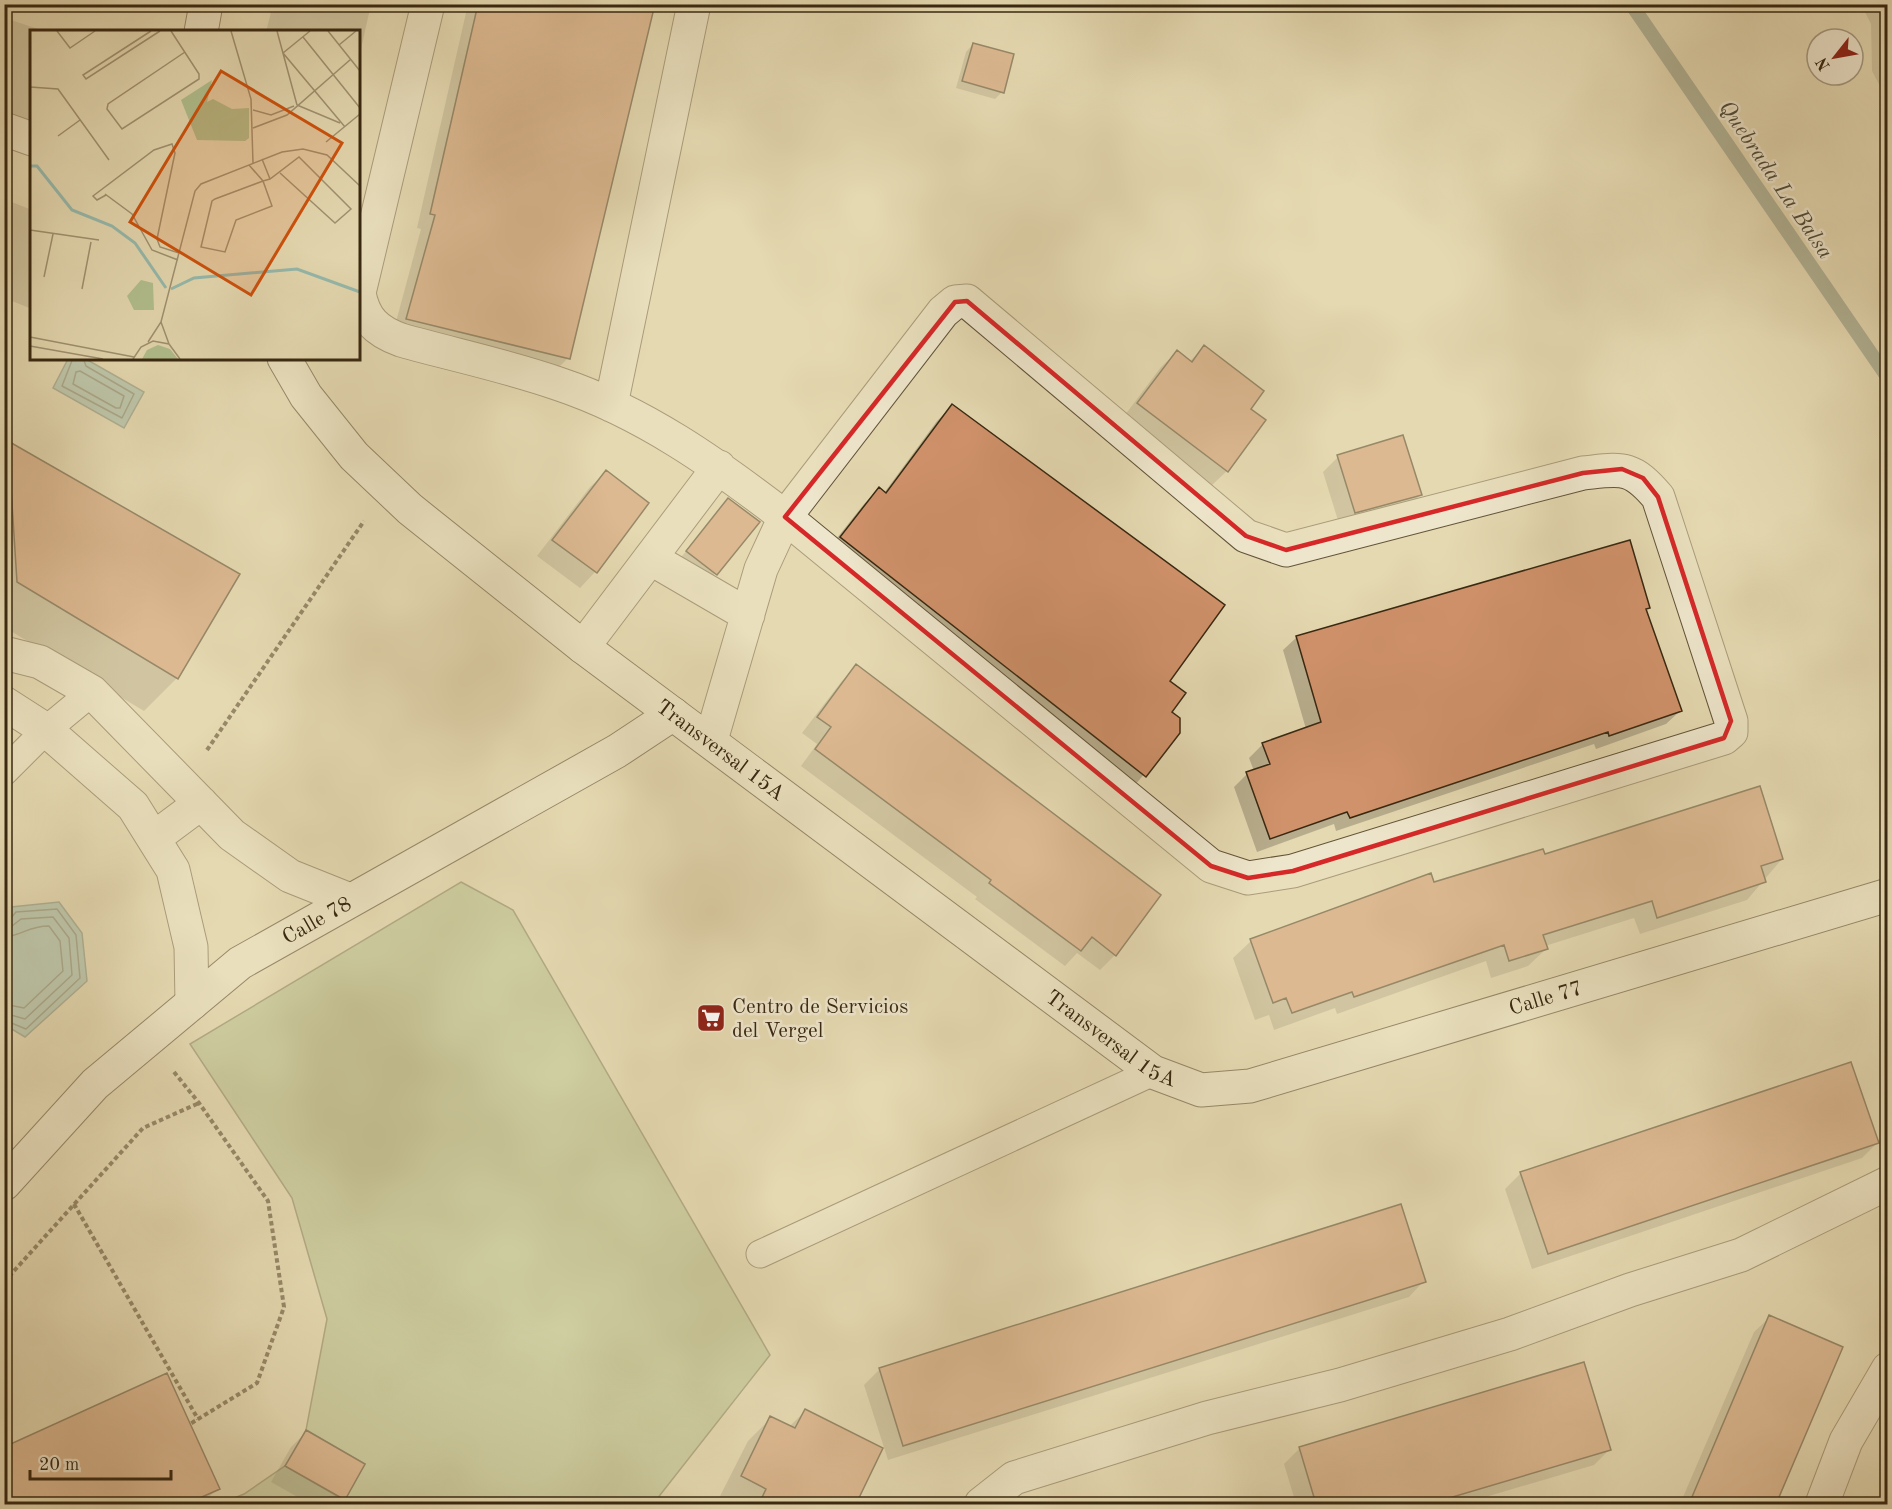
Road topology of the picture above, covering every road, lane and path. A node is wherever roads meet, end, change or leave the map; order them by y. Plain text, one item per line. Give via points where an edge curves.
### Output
1 (206, 4) edge
2 (428, 4) edge
3 (694, 4) edge
4 (201, 30) edge
5 (4, 129) edge
6 (30, 138) edge
7 (360, 289) edge
8 (360, 299) edge
9 (285, 360) edge
10 (611, 405) junction
11 (719, 466) junction
12 (387, 488) junction
13 (785, 517) junction
14 (650, 558) junction
15 (748, 615) junction
16 (584, 647) junction
17 (4, 653) edge
18 (92, 692) junction
19 (4, 703) edge
20 (673, 714) junction
21 (46, 730) junction
22 (711, 740) junction
23 (4, 772) edge
24 (192, 794) junction
25 (154, 838) junction
26 (1887, 895) edge
27 (350, 900) junction
28 (192, 1003) junction
29 (1153, 1072) junction
30 (175, 1074) dead end
31 (1202, 1090) joint
32 (199, 1103) junction
33 (1887, 1183) edge
34 (4, 1184) edge
35 (74, 1204) junction
36 (760, 1254) dead end
37 (4, 1281) edge
38 (1887, 1369) edge
39 (198, 1419) junction
40 (190, 1424) dead end
41 (4, 1437) edge
42 (8, 1446) dead end
43 (981, 1504) edge
44 (1822, 1504) edge

1 - 4 street
2 - 7 street
3 - 10 street
5 - 6 street
8 - 10 street via 362,310 384,334 559,384
9 - 12 street, Transversal 15A via 313,405 354,456
10 - 11 street
11 - 13 street
11 - 14 street
12 - 16 street, Transversal 15A
12 - 24 path
13 - 13 street via 943,312 956,302 967,301 1246,536 1286,550 1583,473 1622,469 1643,478 1658,497 1731,732 1724,738 1293,871 1248,878 1211,866
13 - 15 street via 761,569
14 - 15 street
14 - 16 street
15 - 22 street
16 - 20 street, Transversal 15A
17 - 18 street via 40,662
18 - 21 lane
18 - 24 street
19 - 21 street
20 - 22 street, Transversal 15A
20 - 27 street, Calle 78 via 617,751
21 - 23 lane
21 - 25 street via 133,806
22 - 29 street, Transversal 15A
24 - 25 street
24 - 27 street via 232,835 290,876
25 - 28 street via 173,870 191,947
26 - 31 street, Calle 77 via 1250,1086
27 - 28 street, Calle 78 via 240,963
28 - 34 street, Calle 78 via 95,1084
29 - 31 street, Transversal 15A
29 - 36 lane
30 - 32 path
32 - 35 path via 143,1128
32 - 39 path via 268,1201 284,1307 257,1383
33 - 43 street via 1741,1255 1629,1290 1510,1334 1340,1385 1208,1418 1014,1478
35 - 37 path
35 - 39 path
38 - 44 street via 1846,1441
39 - 40 path
41 - 42 path

